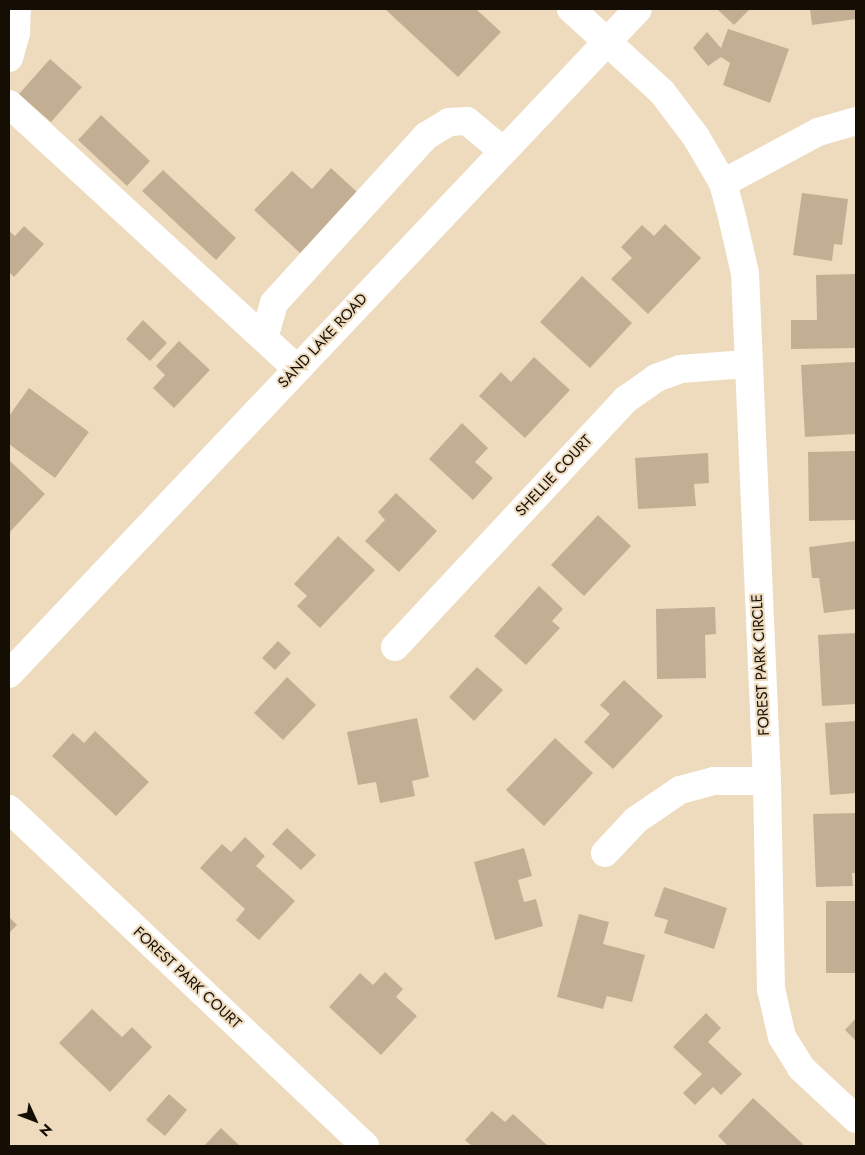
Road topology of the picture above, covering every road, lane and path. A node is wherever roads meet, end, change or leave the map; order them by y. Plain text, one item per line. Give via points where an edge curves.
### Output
1 (18, 9) edge
2 (571, 9) edge
3 (638, 9) edge
4 (606, 42) junction
5 (9, 58) edge
6 (9, 104) edge
7 (856, 122) edge
8 (503, 151) junction
9 (722, 183) junction
10 (264, 338) junction
11 (746, 364) junction
12 (297, 369) junction
13 (395, 647) dead end
14 (9, 674) edge
15 (766, 781) junction
16 (9, 809) edge
17 (605, 853) dead end
18 (856, 1119) edge
19 (365, 1146) edge

1 - 5 street
2 - 4 street, FOREST PARK CIRCLE
3 - 4 street, SAND LAKE ROAD
4 - 8 street, SAND LAKE ROAD
4 - 9 street, FOREST PARK CIRCLE via 662,92 696,137
6 - 10 street
7 - 9 street via 818,132
8 - 10 street via 467,121 449,122 426,136 274,303
8 - 12 street, SAND LAKE ROAD
9 - 11 street, FOREST PARK CIRCLE via 745,273
10 - 12 street
11 - 13 street, SHELLIE COURT via 681,369 656,378 625,400
11 - 15 street, FOREST PARK CIRCLE
12 - 14 street, SAND LAKE ROAD
15 - 17 street via 714,781 680,790 636,820
15 - 18 street, FOREST PARK CIRCLE via 771,989 782,1037 801,1068
16 - 19 street, FOREST PARK COURT

